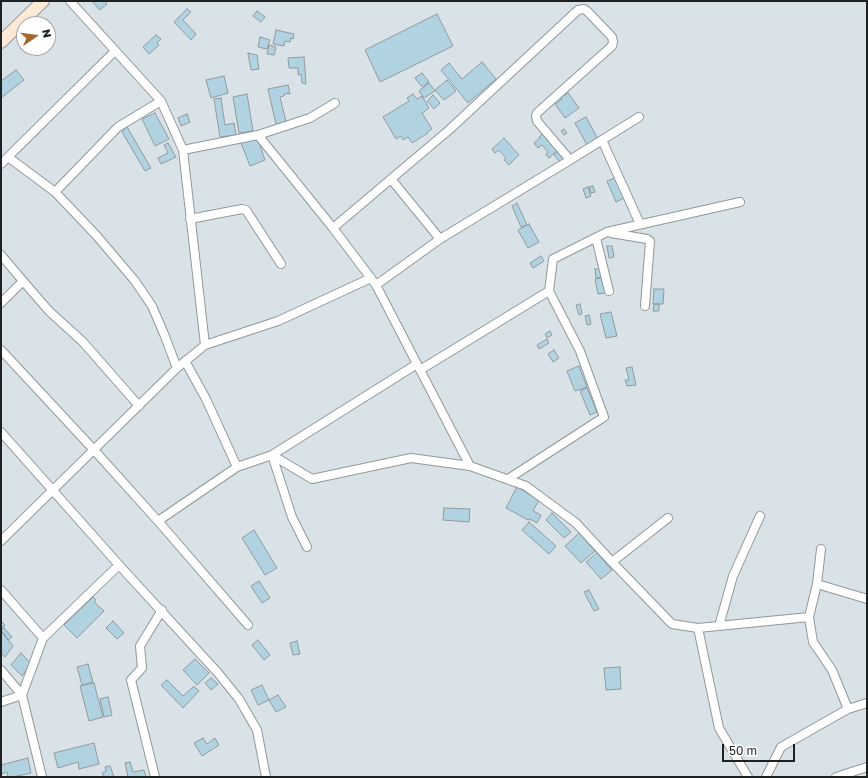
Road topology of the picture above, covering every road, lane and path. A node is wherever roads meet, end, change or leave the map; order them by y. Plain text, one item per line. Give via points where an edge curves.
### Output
1 (43, 1) edge
2 (70, 1) edge
3 (1, 42) edge
4 (115, 51) junction
5 (161, 101) junction
6 (335, 103) dead end
7 (639, 117) dead end
8 (258, 135) junction
9 (602, 140) junction
10 (183, 150) junction
11 (8, 157) junction
12 (570, 160) junction
13 (1, 164) edge
14 (391, 179) junction
15 (55, 192) junction
16 (740, 202) dead end
17 (190, 219) junction
18 (640, 224) junction
19 (333, 228) junction
20 (607, 232) junction
21 (596, 238) junction
22 (440, 240) junction
23 (1, 254) edge
24 (281, 264) dead end
25 (371, 278) junction
26 (23, 282) junction
27 (376, 285) junction
28 (549, 291) junction
29 (609, 291) dead end
30 (1, 303) edge
31 (645, 306) dead end
32 (205, 344) junction
33 (1, 350) edge
34 (185, 361) junction
35 (419, 367) junction
36 (178, 368) junction
37 (139, 406) junction
38 (1, 432) edge
39 (94, 450) junction
40 (272, 454) junction
41 (470, 466) junction
42 (237, 467) junction
43 (508, 479) junction
44 (53, 490) junction
45 (760, 516) dead end
46 (668, 518) dead end
47 (158, 521) junction
48 (1, 541) edge
49 (307, 547) dead end
50 (821, 549) dead end
51 (612, 562) junction
52 (119, 565) junction
53 (817, 584) junction
54 (1, 590) edge
55 (867, 599) edge
56 (162, 610) junction
57 (809, 617) junction
58 (248, 625) dead end
59 (719, 626) junction
60 (698, 628) junction
61 (43, 638) junction
62 (1, 670) edge
63 (22, 695) junction
64 (1, 702) edge
65 (867, 703) edge
66 (848, 709) junction
67 (867, 767) edge
68 (42, 777) edge
69 (156, 777) edge
70 (266, 777) edge
71 (748, 777) edge
72 (766, 777) edge
73 (836, 777) edge

1 - 3 main road
2 - 4 street
4 - 5 street
4 - 11 street
5 - 10 street
5 - 15 street via 118,127
6 - 8 street via 310,118
7 - 9 street
8 - 10 street
8 - 19 street
9 - 12 street
9 - 18 street
10 - 17 street
11 - 13 street
11 - 15 street
12 - 14 street via 537,121 536,116 612,46 612,37 584,9 578,10 449,130
12 - 22 street
14 - 19 street
14 - 22 street
15 - 36 street via 135,281 152,306
16 - 18 street
17 - 24 street via 246,210
17 - 32 street
18 - 20 street
19 - 25 street
20 - 21 street
20 - 31 street via 650,241
21 - 28 street via 553,259
21 - 29 street
22 - 27 street
23 - 26 street
25 - 27 street
25 - 32 street via 278,321
26 - 30 street
26 - 37 street via 49,311 83,342
27 - 35 street
28 - 35 street
28 - 43 street via 580,351 604,417
32 - 34 street
33 - 39 street
34 - 36 street
34 - 42 street via 206,399
35 - 40 street
35 - 41 street
36 - 37 street
37 - 39 street
38 - 44 street
39 - 44 street
39 - 47 street
40 - 41 street via 312,479 411,458
40 - 42 street
40 - 49 street via 292,517
41 - 43 street
42 - 47 street
43 - 51 street via 526,486 576,523
44 - 48 street
44 - 52 street
45 - 59 street via 733,576
46 - 51 street
47 - 58 street
50 - 53 street
51 - 60 street via 672,624
52 - 56 street
52 - 61 street
53 - 55 street
53 - 57 street
54 - 61 street
56 - 69 street via 140,646 142,668 131,680
56 - 70 street via 239,699 257,730
57 - 59 street
57 - 66 street via 813,642 832,670
59 - 60 street
60 - 71 street via 719,728
61 - 63 street
62 - 63 street
63 - 64 street
63 - 68 street
65 - 66 street
66 - 72 street via 781,747
67 - 73 street

